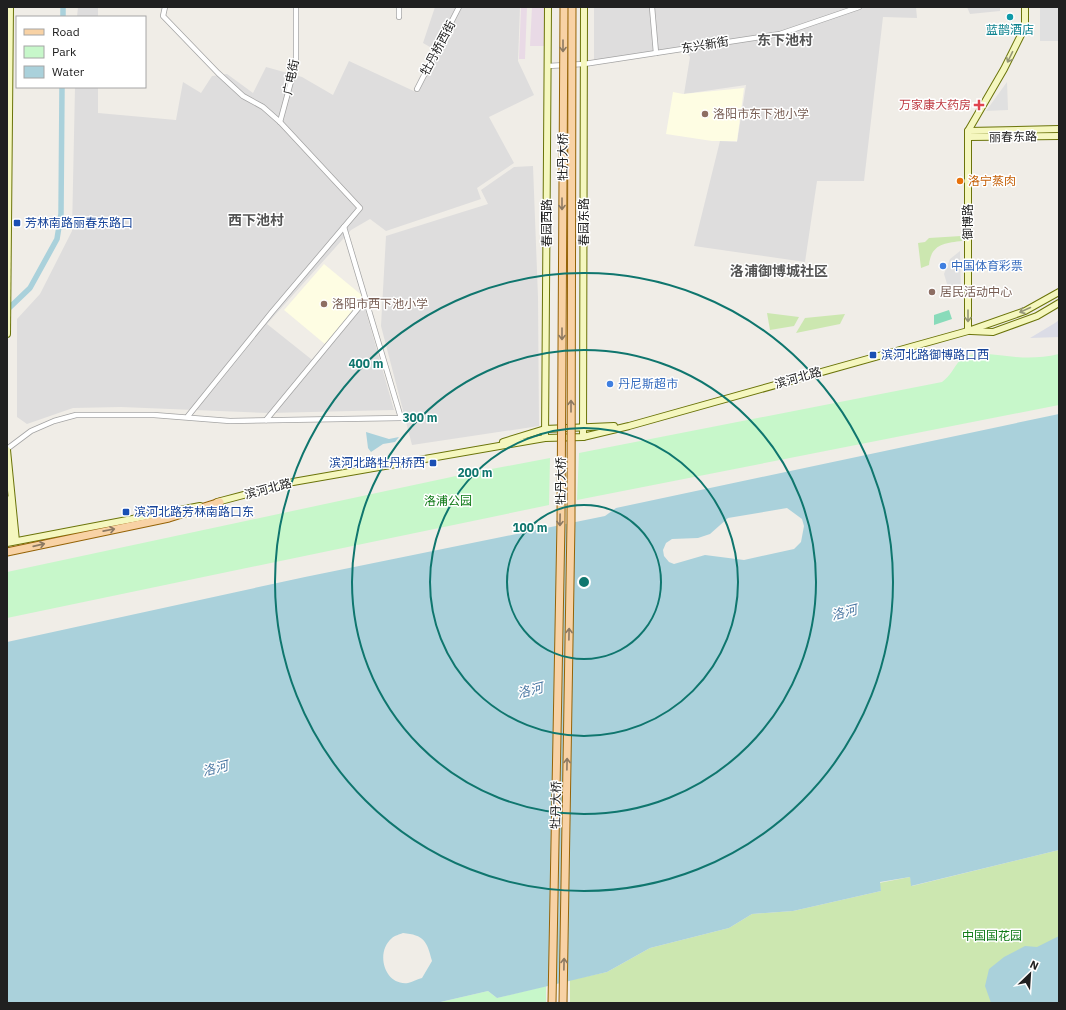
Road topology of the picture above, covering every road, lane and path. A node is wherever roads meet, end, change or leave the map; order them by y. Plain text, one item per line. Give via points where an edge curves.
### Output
1 (10, 7) edge
2 (165, 7) edge
3 (296, 7) edge
4 (399, 7) edge
5 (459, 7) edge
6 (548, 7) edge
7 (564, 7) edge
8 (572, 7) edge
9 (584, 7) edge
10 (652, 7) edge
11 (859, 7) edge
12 (1025, 7) edge
13 (399, 17) dead end
14 (656, 53) junction
15 (584, 64) junction
16 (548, 66) junction
17 (417, 89) dead end
18 (8, 109) edge
19 (280, 122) junction
20 (1059, 129) edge
21 (968, 134) junction
22 (1059, 136) edge
23 (344, 227) junction
24 (1059, 292) edge
25 (8, 300) edge
26 (366, 300) junction
27 (1059, 303) edge
28 (968, 331) junction
29 (7, 334) edge
30 (188, 416) junction
31 (266, 420) junction
32 (629, 426) junction
33 (583, 428) junction
34 (545, 429) junction
35 (583, 437) junction
36 (545, 438) junction
37 (7, 449) edge
38 (482, 449) junction
39 (7, 499) edge
40 (220, 502) junction
41 (11, 542) edge
42 (7, 552) edge
43 (552, 1003) edge
44 (563, 1003) edge

1 - 18 street
2 - 19 street via 163,16 218,73 243,96 263,107
3 - 19 street, 广电街 via 296,63
4 - 13 street
5 - 17 street, 牡丹桥西街
6 - 16 street, 春园西路
7 -> 43 main road, 牡丹大桥, bridge via 561,514
44 -> 8 main road, 牡丹大桥, bridge via 571,522
9 - 15 street, 春园东路
10 - 14 street
11 - 14 street, 东兴新街 via 780,34
12 -> 21 street via 1025,27
14 - 15 street, 东兴新街
15 - 16 street, 东兴新街
15 - 33 street, 春园东路
16 - 34 street, 春园西路
18 - 25 street
19 - 23 street via 360,208
20 - 21 street, 丽春东路
21 - 22 street, 丽春东路
21 -> 28 street, 御博路
23 - 26 street
23 - 30 street
24 -> 28 street, 滨河北路 via 1025,311
25 - 29 street
26 - 31 street
26 - 31 street via 401,418
27 - 28 street, 滨河北路 via 1037,316 993,332
28 - 32 street, 滨河北路
30 - 31 street via 230,421
30 - 37 street via 76,415 31,431
32 - 33 street, 滨河北路
32 - 35 street, 滨河北路
33 - 34 street, 滨河北路
33 - 35 street, 春园东路
34 - 36 street, 春园西路
34 - 38 street, 滨河北路
35 - 36 street, 滨河北路
36 - 38 street, 滨河北路
37 - 41 street
38 - 40 street, 滨河北路 via 293,482
39 - 41 street
40 - 41 street, 滨河北路
42 -> 40 main road via 169,518

